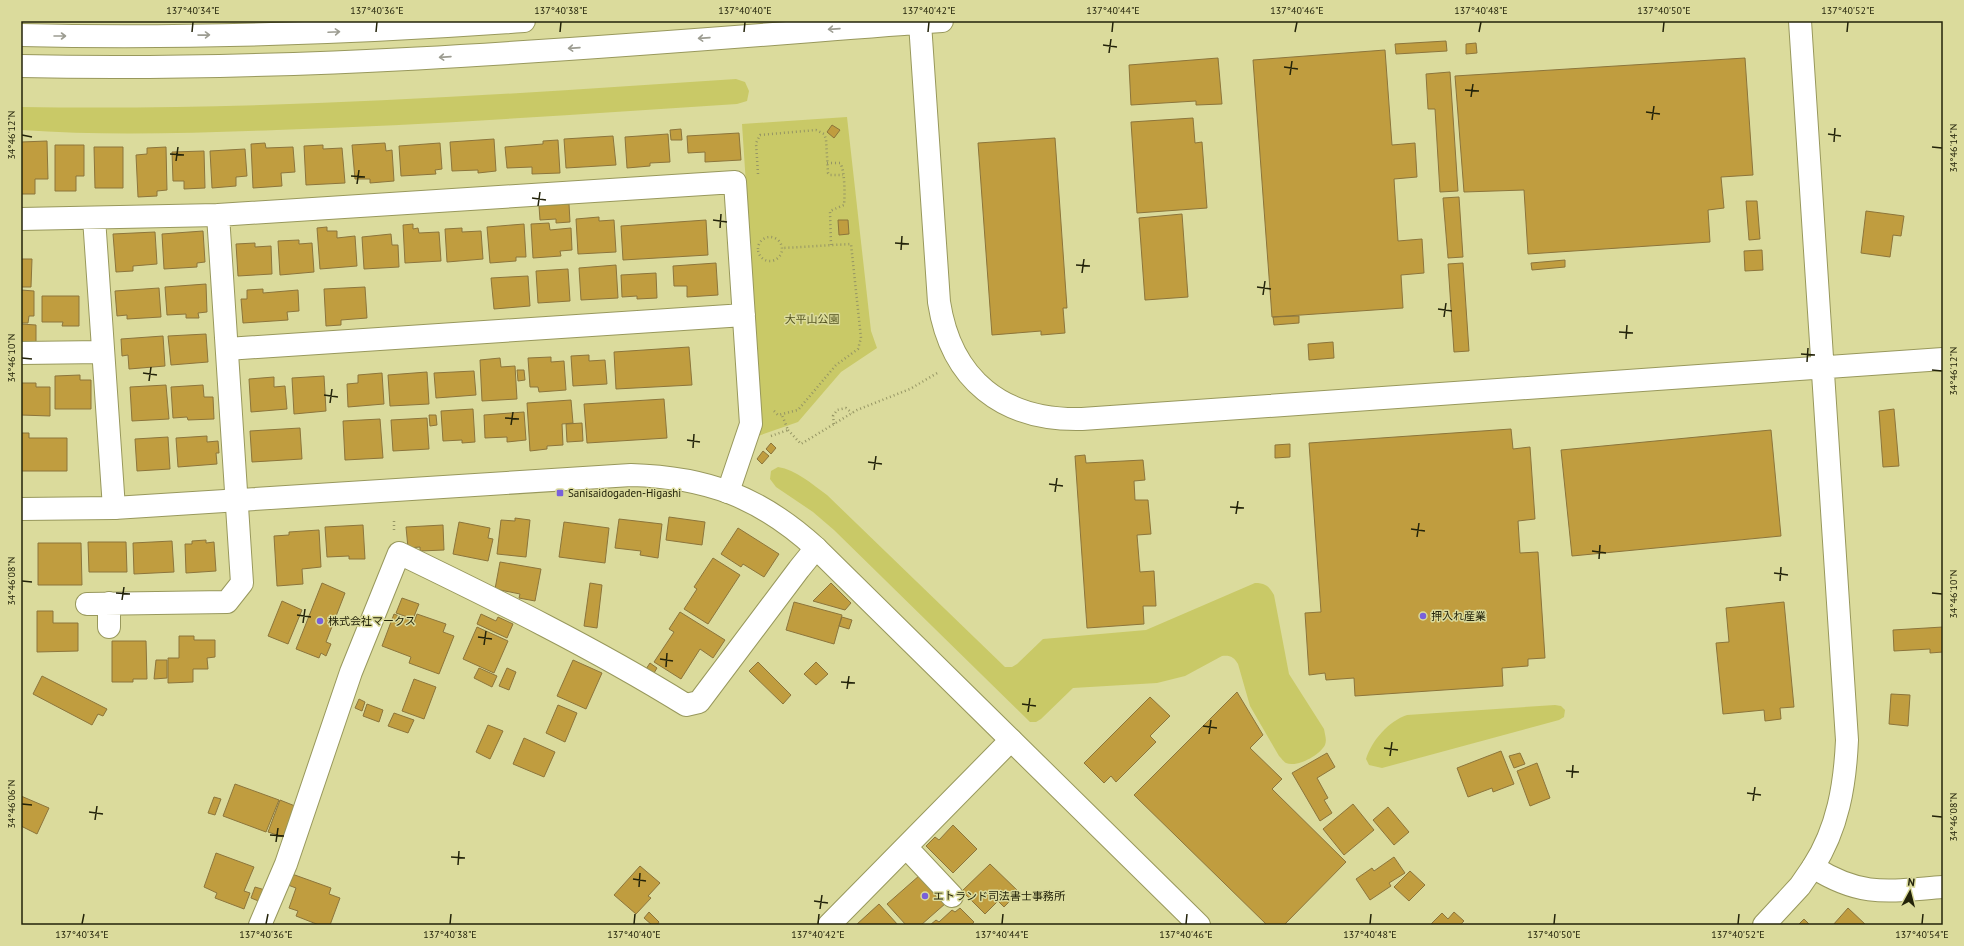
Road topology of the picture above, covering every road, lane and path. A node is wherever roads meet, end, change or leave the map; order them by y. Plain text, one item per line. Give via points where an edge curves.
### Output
1 (524, 21) edge
2 (942, 21) edge
3 (1800, 21) edge
4 (920, 23) junction
5 (21, 35) edge
6 (21, 66) edge
7 (827, 163) junction
8 (843, 175) junction
9 (758, 180) dead end
10 (218, 215) junction
11 (94, 218) junction
12 (21, 219) edge
13 (761, 232) dead end
14 (762, 240) junction
15 (831, 245) junction
16 (783, 248) junction
17 (763, 258) junction
18 (764, 266) dead end
19 (744, 316) junction
20 (227, 349) junction
21 (103, 352) junction
22 (21, 353) edge
23 (1943, 359) edge
24 (1822, 368) junction
25 (942, 370) dead end
26 (773, 408) dead end
27 (852, 414) junction
28 (782, 415) junction
29 (834, 424) junction
30 (788, 430) junction
31 (768, 437) dead end
32 (728, 492) junction
33 (237, 500) junction
34 (114, 508) junction
35 (21, 509) edge
36 (816, 548) junction
37 (109, 603) junction
38 (87, 604) dead end
39 (109, 627) dead end
40 (1011, 740) junction
41 (906, 847) junction
42 (1813, 867) junction
43 (1943, 887) edge
44 (952, 896) dead end
45 (260, 925) edge
46 (829, 925) edge
47 (1199, 925) edge
48 (1764, 925) edge

5 -> 1 street via 244,35
2 - 4 street
3 - 24 street
4 -> 6 street via 414,58 237,66
4 - 24 street via 942,325 950,346 962,366 994,398 1014,409 1059,420 1082,419
7 - 8 path via 840,163
7 - 8 path via 830,175
7 - 9 path via 826,139 821,131 764,133 756,143
8 - 15 path via 844,205 830,211
10 - 11 street
10 - 19 street via 735,182
10 - 20 street
11 - 12 street
11 - 21 street
13 - 14 path
14 - 16 path via 769,236 776,238
14 - 17 path via 758,249
15 - 16 path
15 - 28 path via 851,244 861,344 854,354 836,365 798,410
16 - 17 path via 777,259 771,261
17 - 18 path
19 - 20 street
19 - 32 street via 751,424
20 - 33 street
21 - 22 street
21 - 34 street
23 - 24 street
24 - 42 street via 1847,740 1843,792 1827,841
25 - 27 path via 910,389
26 - 28 path via 778,415
27 - 29 path
27 - 29 path via 846,408 837,410 833,416
28 - 30 path
29 - 30 path via 801,444
30 - 31 path
32 - 33 street via 682,479 631,475
32 - 36 street via 777,516
33 - 34 street
33 - 37 street via 242,583 227,602
34 - 35 street
36 - 40 street
36 - 45 street via 699,702 686,705 632,672 498,601 399,553 351,672 286,864
37 - 38 street
37 - 39 street
40 - 41 street
40 - 47 street
41 - 44 street
41 - 46 street
42 - 43 street via 1833,880 1850,887 1868,890
42 - 48 street via 1800,886

